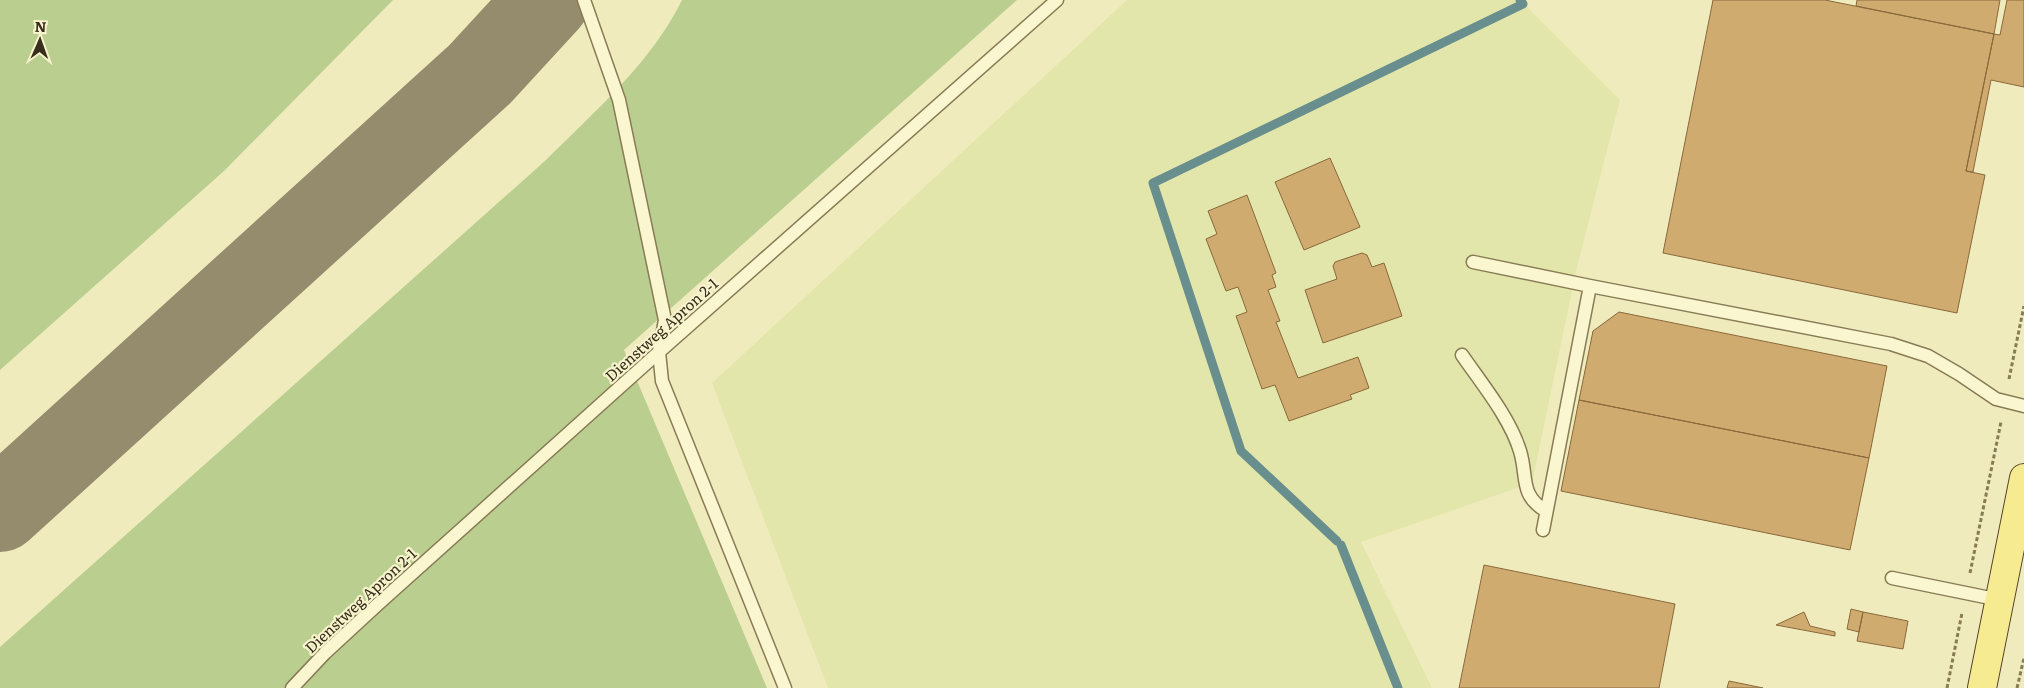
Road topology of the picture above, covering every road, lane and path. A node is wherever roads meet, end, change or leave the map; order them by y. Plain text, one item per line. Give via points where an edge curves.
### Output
1 (584, 0) edge
2 (1056, 0) edge
3 (1473, 262) dead end
4 (1590, 286) junction
5 (2024, 306) edge
6 (659, 352) junction
7 (1462, 355) dead end
8 (2005, 401) junction
9 (2024, 406) edge
10 (2024, 478) edge
11 (1546, 511) junction
12 (1543, 530) dead end
13 (1892, 578) dead end
14 (1966, 593) junction
15 (2000, 600) junction
16 (2024, 658) edge
17 (292, 688) edge
18 (786, 688) edge
19 (1947, 688) edge
20 (1982, 688) edge
21 (2017, 688) edge

1 - 6 lane via 620,100 665,320
2 - 6 lane, Dienstweg Apron 2-1
3 - 4 lane
4 - 8 lane via 1891,344 1928,356 1996,399
4 - 11 lane
5 - 8 path
6 - 17 lane, Dienstweg Apron 2-1 via 325,653
6 - 18 lane via 662,381
7 - 11 lane via 1514,433 1529,497
8 - 9 lane
8 - 14 path
10 - 15 main road
11 - 12 lane
13 - 14 lane
14 - 15 lane
14 - 19 path
15 - 20 main road
16 - 21 path

